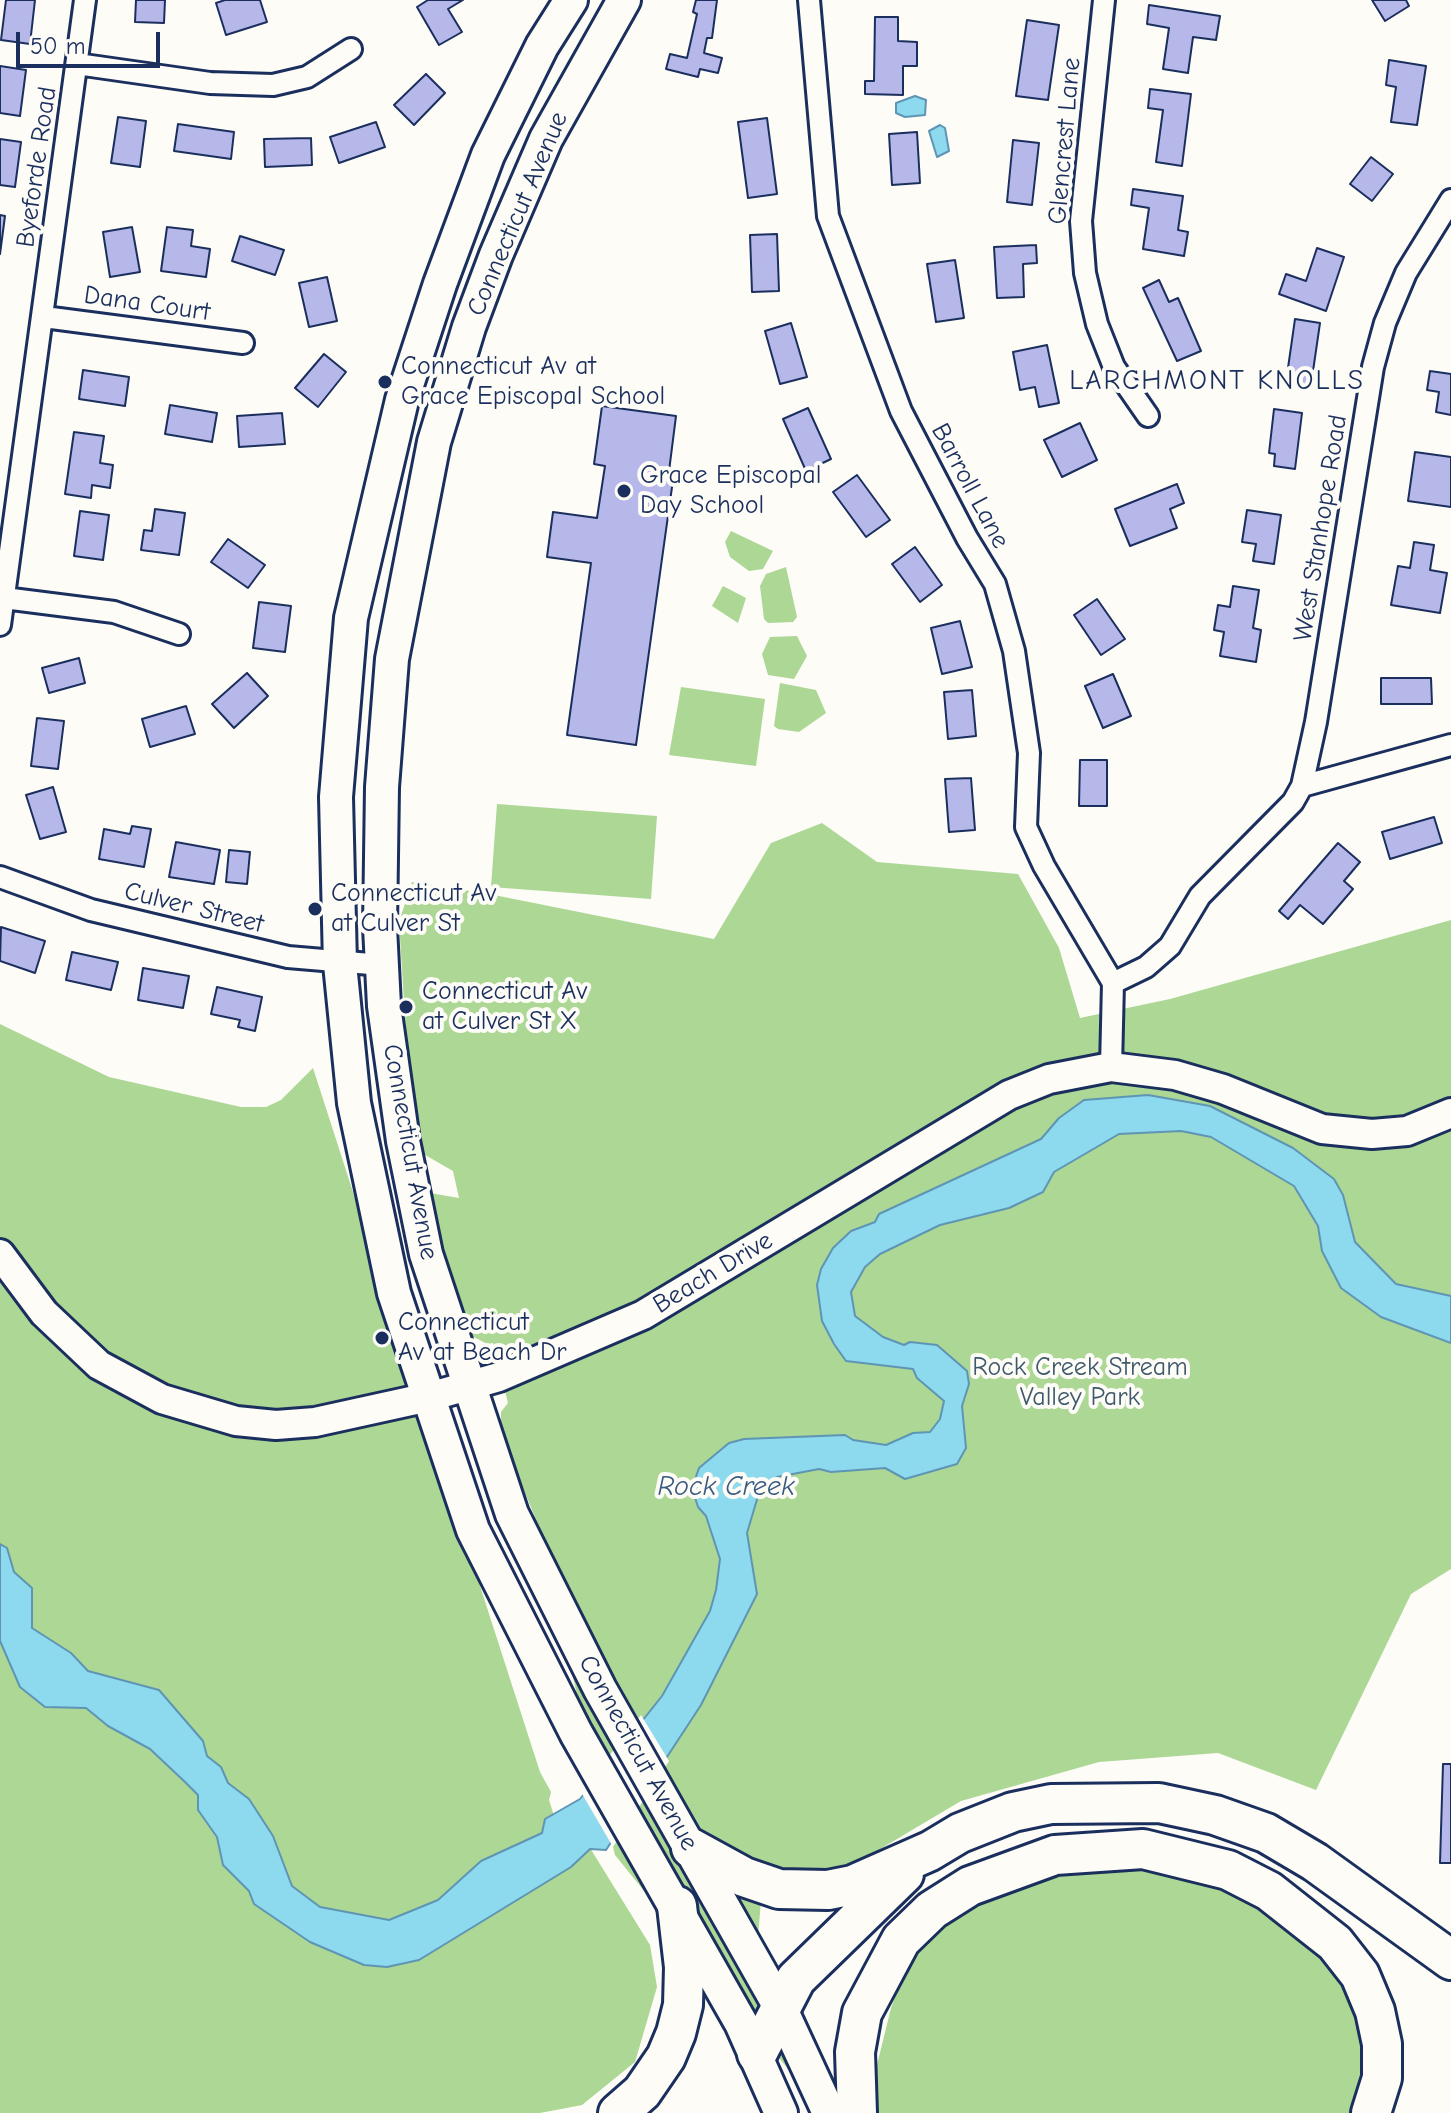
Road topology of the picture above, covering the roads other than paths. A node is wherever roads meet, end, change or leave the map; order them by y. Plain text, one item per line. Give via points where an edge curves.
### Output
1 (85, 0) edge
2 (571, 0) edge
3 (624, 0) edge
4 (809, 0) edge
5 (1104, 0) edge
6 (351, 49) dead end
7 (77, 64) junction
8 (1451, 200) edge
9 (44, 317) junction
10 (243, 343) dead end
11 (400, 410) junction
12 (1148, 416) dead end
13 (440, 422) junction
14 (4, 598) junction
15 (0, 625) edge
16 (179, 634) dead end
17 (1451, 745) edge
18 (1302, 786) junction
19 (0, 877) edge
20 (340, 964) junction
21 (382, 965) junction
22 (1113, 983) junction
23 (1111, 1067) junction
24 (1451, 1113) edge
25 (0, 1254) edge
26 (469, 1386) junction
27 (429, 1397) junction
28 (684, 1835) junction
29 (930, 1851) junction
30 (677, 1906) junction
31 (1451, 1960) edge
32 (780, 2007) junction
33 (757, 2054) junction
34 (618, 2113) edge
35 (781, 2113) edge
36 (829, 2113) edge
37 (857, 2113) edge
38 (1371, 2113) edge

1 - 7 street, Byeforde Road
2 - 11 main road, Connecticut Avenue via 488,155
3 - 13 main road, Connecticut Avenue via 546,139 469,327
4 - 22 street, Barroll Lane via 828,216 901,411 995,584 1014,651 1029,753 1026,827
5 - 12 street, Glencrest Lane via 1081,221 1085,273 1114,367
6 - 7 street via 307,77 273,85 210,83
7 - 9 street, Byeforde Road
8 - 18 street, West Stanhope Road via 1406,273 1373,367
9 - 10 street, Dana Court
9 - 14 street, Byeforde Road
11 - 13 main road
11 - 20 main road, Connecticut Avenue via 351,618 336,797
13 - 21 main road, Connecticut Avenue via 392,659 382,787
14 - 15 street, Byeforde Road
14 - 16 street via 114,612
17 - 18 street
18 - 22 street via 1293,802 1200,896 1170,946 1146,967
19 - 20 street, Culver Street via 91,910 288,957
20 - 21 street, Culver Street
20 - 27 main road, Connecticut Avenue via 354,1103 372,1192 394,1293
21 - 26 main road, Connecticut Avenue via 403,1141 426,1254
22 - 23 street
23 - 24 street, Beach Drive via 1211,1085 1322,1129 1407,1131
23 - 26 street, Beach Drive via 1049,1079 1009,1095 672,1301
25 - 27 street, Beach Drive via 44,1313 99,1365 162,1399 236,1421 276,1425 315,1422
26 - 27 street, Beach Drive
26 - 28 main road, Connecticut Avenue via 512,1514 600,1689
27 - 30 main road, Connecticut Avenue via 473,1530 576,1733
28 - 29 highway via 744,1877 804,1892 853,1885
28 - 32 main road, Connecticut Avenue
29 - 31 highway via 1013,1812 1051,1804 1159,1803 1266,1833
29 - 32 highway via 805,1970
30 - 33 main road, Connecticut Avenue
30 - 34 highway via 684,1967 676,2033 642,2092
32 - 33 highway
32 - 36 main road, Connecticut Avenue
33 - 35 main road, Connecticut Avenue
37 - 38 highway via 855,2052 862,2013 901,1940 932,1910 970,1886 1055,1855 1143,1849 1228,1870 1269,1891 1335,1943 1360,1975 1382,2044 1382,2078

